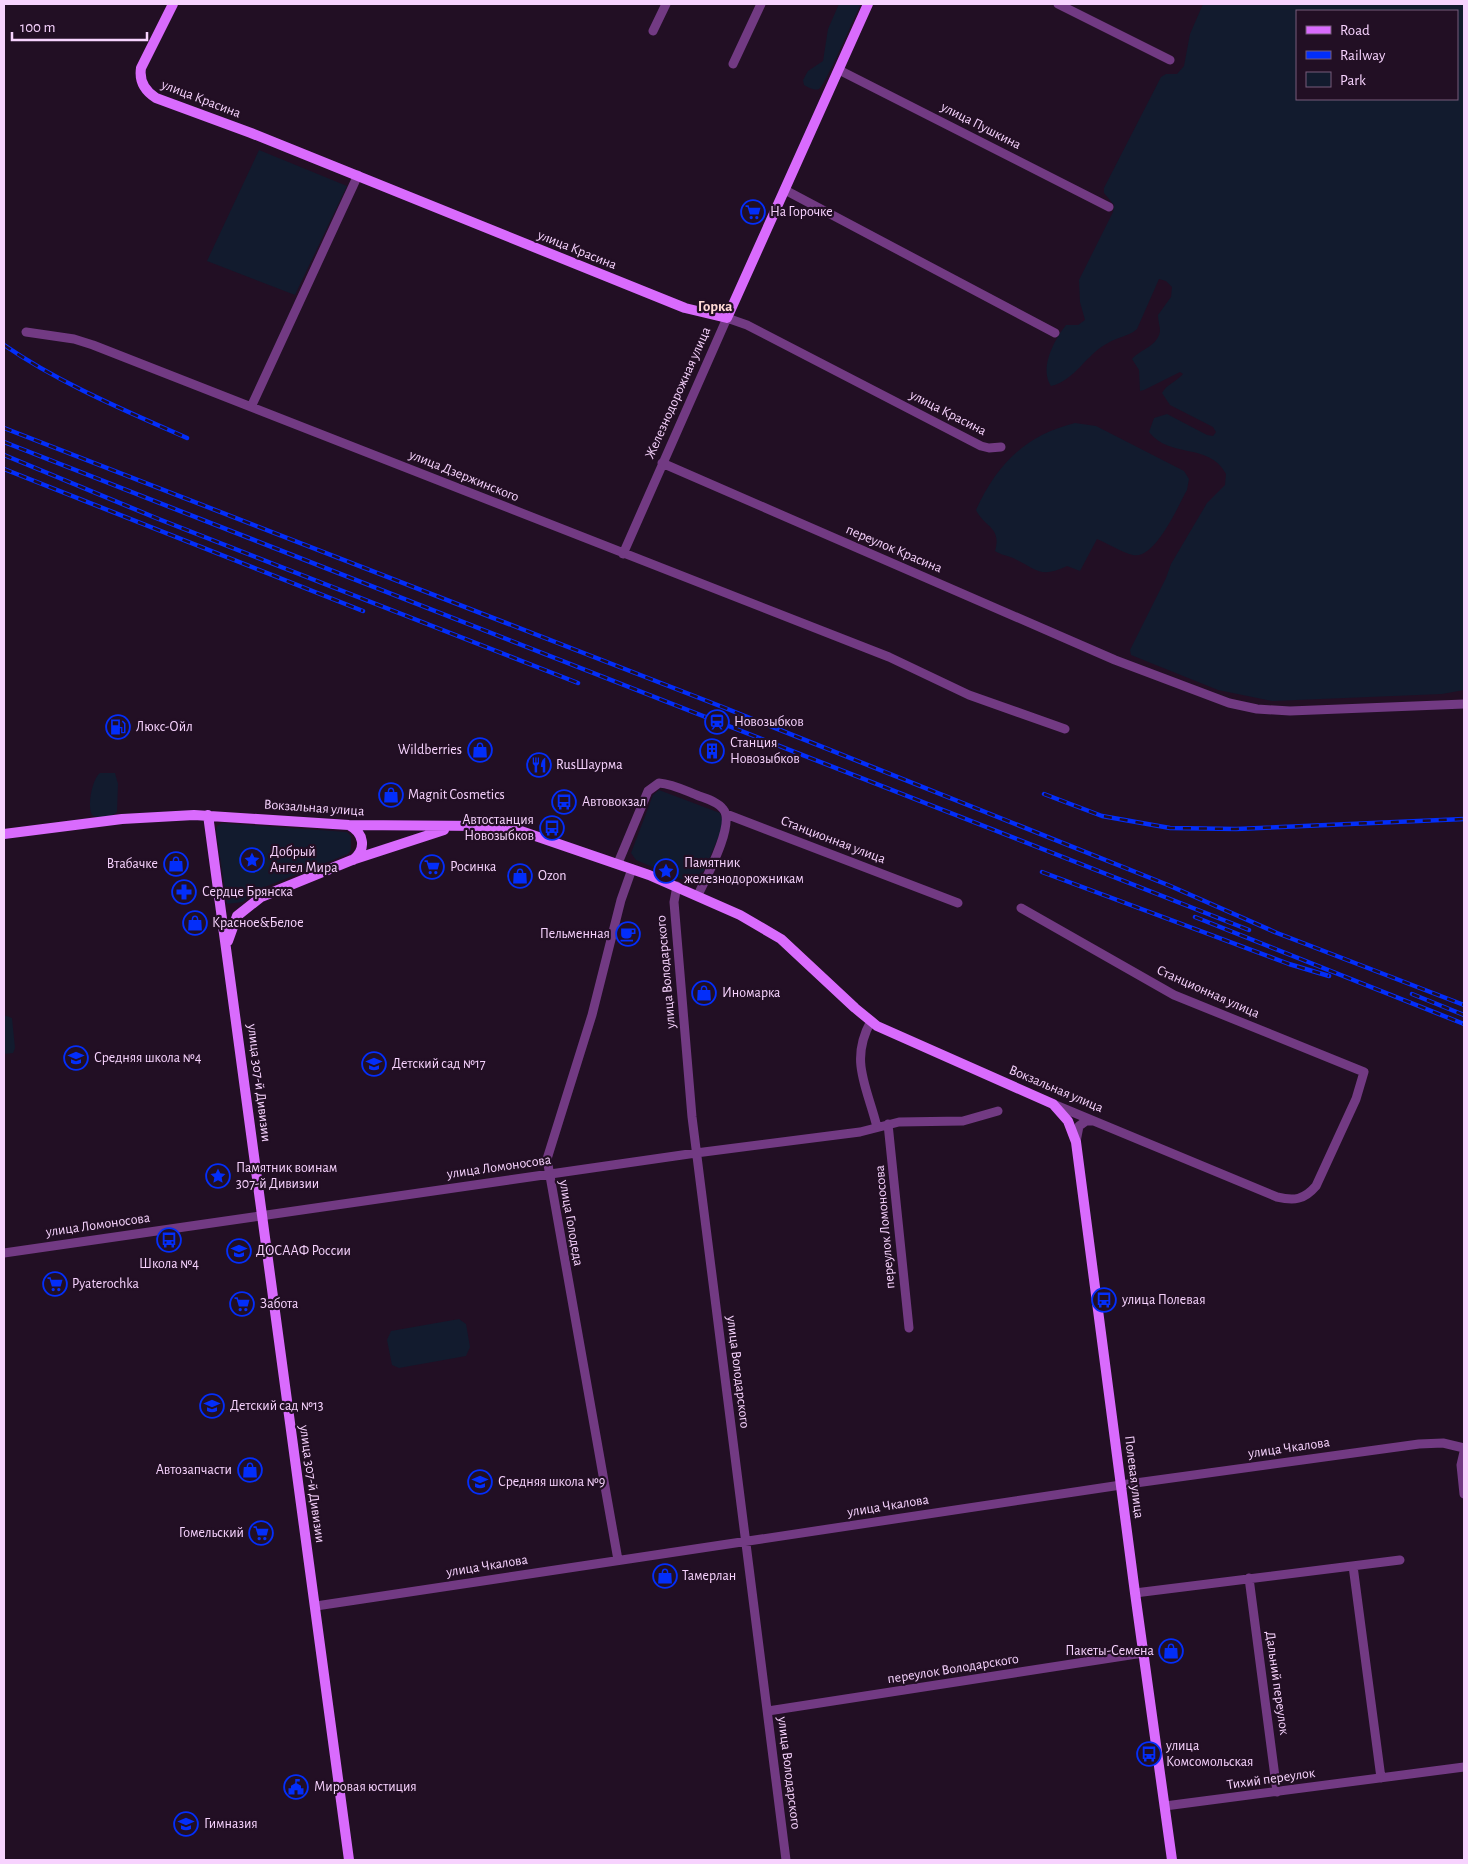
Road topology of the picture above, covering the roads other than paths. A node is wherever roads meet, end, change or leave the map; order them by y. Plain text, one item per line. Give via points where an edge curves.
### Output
1 (173, 4) edge
2 (666, 4) edge
3 (761, 4) edge
4 (868, 4) edge
5 (1058, 4) edge
6 (652, 31) dead end
7 (1170, 60) dead end
8 (733, 64) dead end
9 (839, 70) junction
10 (358, 175) junction
11 (785, 190) junction
12 (1109, 207) dead end
13 (727, 318) junction
14 (26, 332) dead end
15 (1055, 333) dead end
16 (251, 407) junction
17 (1001, 447) dead end
18 (662, 463) junction
19 (622, 554) junction
20 (1464, 704) edge
21 (1065, 728) dead end
22 (726, 814) junction
23 (208, 815) junction
24 (348, 825) junction
25 (471, 826) junction
26 (4, 834) edge
27 (352, 860) junction
28 (618, 863) junction
29 (632, 869) junction
30 (678, 886) junction
31 (698, 895) junction
32 (958, 903) dead end
33 (1021, 908) dead end
34 (228, 955) junction
35 (871, 1021) junction
36 (1364, 1072) joint
37 (1053, 1104) junction
38 (998, 1111) dead end
39 (1096, 1121) junction
40 (888, 1124) junction
41 (877, 1127) junction
42 (1076, 1142) junction
43 (696, 1153) junction
44 (548, 1174) junction
45 (262, 1215) junction
46 (4, 1253) edge
47 (909, 1328) dead end
48 (1464, 1448) edge
49 (1464, 1452) edge
50 (1121, 1485) junction
51 (1464, 1494) edge
52 (745, 1542) junction
53 (618, 1560) junction
54 (1400, 1560) dead end
55 (1353, 1566) junction
56 (1249, 1578) junction
57 (1134, 1593) junction
58 (316, 1606) junction
59 (1143, 1653) junction
60 (768, 1711) junction
61 (1464, 1767) edge
62 (1381, 1778) junction
63 (1278, 1792) junction
64 (1165, 1806) junction
65 (349, 1860) edge
66 (786, 1860) edge
67 (1172, 1860) edge

1 - 10 street, улица Красина via 143,61 140,75 148,92 156,98
2 - 6 street
3 - 8 street
4 - 9 street, Железнодорожная улица
5 - 7 street
9 - 11 street, Железнодорожная улица
9 - 12 street, улица Пушкина
10 - 13 street, улица Красина via 667,301
10 - 16 street
11 - 13 street, Железнодорожная улица
11 - 15 street
13 - 17 street, улица Красина via 747,325 981,446
13 - 18 street, Железнодорожная улица
14 - 16 street, улица Дзержинского via 93,345
16 - 19 street, улица Дзержинского
18 - 19 street, Железнодорожная улица
18 - 20 street, переулок Красина via 1115,660 1230,703 1290,711
19 - 21 street, улица Дзержинского via 889,657 969,695
22 - 28 street via 712,802 659,783 648,791
22 - 31 street via 727,826
22 - 32 street, Станционная улица
23 - 24 street, Вокзальная улица
23 - 26 street, Вокзальная улица via 152,816
23 - 34 street, улица 307-й Дивизии
24 - 25 street, Вокзальная улица
24 - 27 street via 360,834 362,844 360,852
25 - 27 street via 429,834
25 - 28 street, Вокзальная улица via 522,831
27 - 34 street via 274,890 252,903 233,923
28 - 29 street, Вокзальная улица
29 - 30 street, Вокзальная улица
29 - 44 street, улица Голодеда via 592,1015 548,1152
30 - 31 street, Вокзальная улица
30 - 43 street, улица Володарского via 674,910
31 - 35 street, Вокзальная улица via 781,939
33 - 36 street, Станционная улица via 1174,995
34 - 45 street, улица 307-й Дивизии
35 - 37 street, Вокзальная улица via 893,1034
35 - 41 street via 859,1054
36 - 39 street, Вокзальная улица via 1356,1099 1316,1186 1309,1194 1295,1200 1277,1197
37 - 39 street, Вокзальная улица
37 - 42 street, Полевая улица via 1068,1121
38 - 40 street, улица Ломоносова via 963,1121 917,1120
39 - 42 street via 1086,1121 1079,1126
40 - 41 street, улица Ломоносова
40 - 47 street, переулок Ломоносова
41 - 43 street, улица Ломоносова via 860,1132
42 - 50 street, Полевая улица
43 - 44 street, улица Ломоносова
43 - 52 street, улица Володарского
44 - 45 street, улица Ломоносова
44 - 53 street, улица Голодеда
45 - 46 street, улица Ломоносова
45 - 58 street, улица 307-й Дивизии
48 - 50 street, улица Чкалова via 1443,1443 1419,1444
49 - 51 street via 1461,1465
50 - 52 street, улица Чкалова
50 - 57 street, Полевая улица
52 - 53 street, улица Чкалова
52 - 60 street, улица Володарского
53 - 58 street, улица Чкалова
54 - 55 street
55 - 56 street
55 - 62 street
56 - 57 street
56 - 63 street, Дальний переулок
57 - 59 street, Полевая улица
58 - 65 street, улица 307-й Дивизии
59 - 60 street, переулок Володарского
59 - 64 street, Полевая улица
60 - 66 street, улица Володарского
61 - 62 street, Тихий переулок
62 - 63 street, Тихий переулок
63 - 64 street, Тихий переулок
64 - 67 street, Полевая улица

